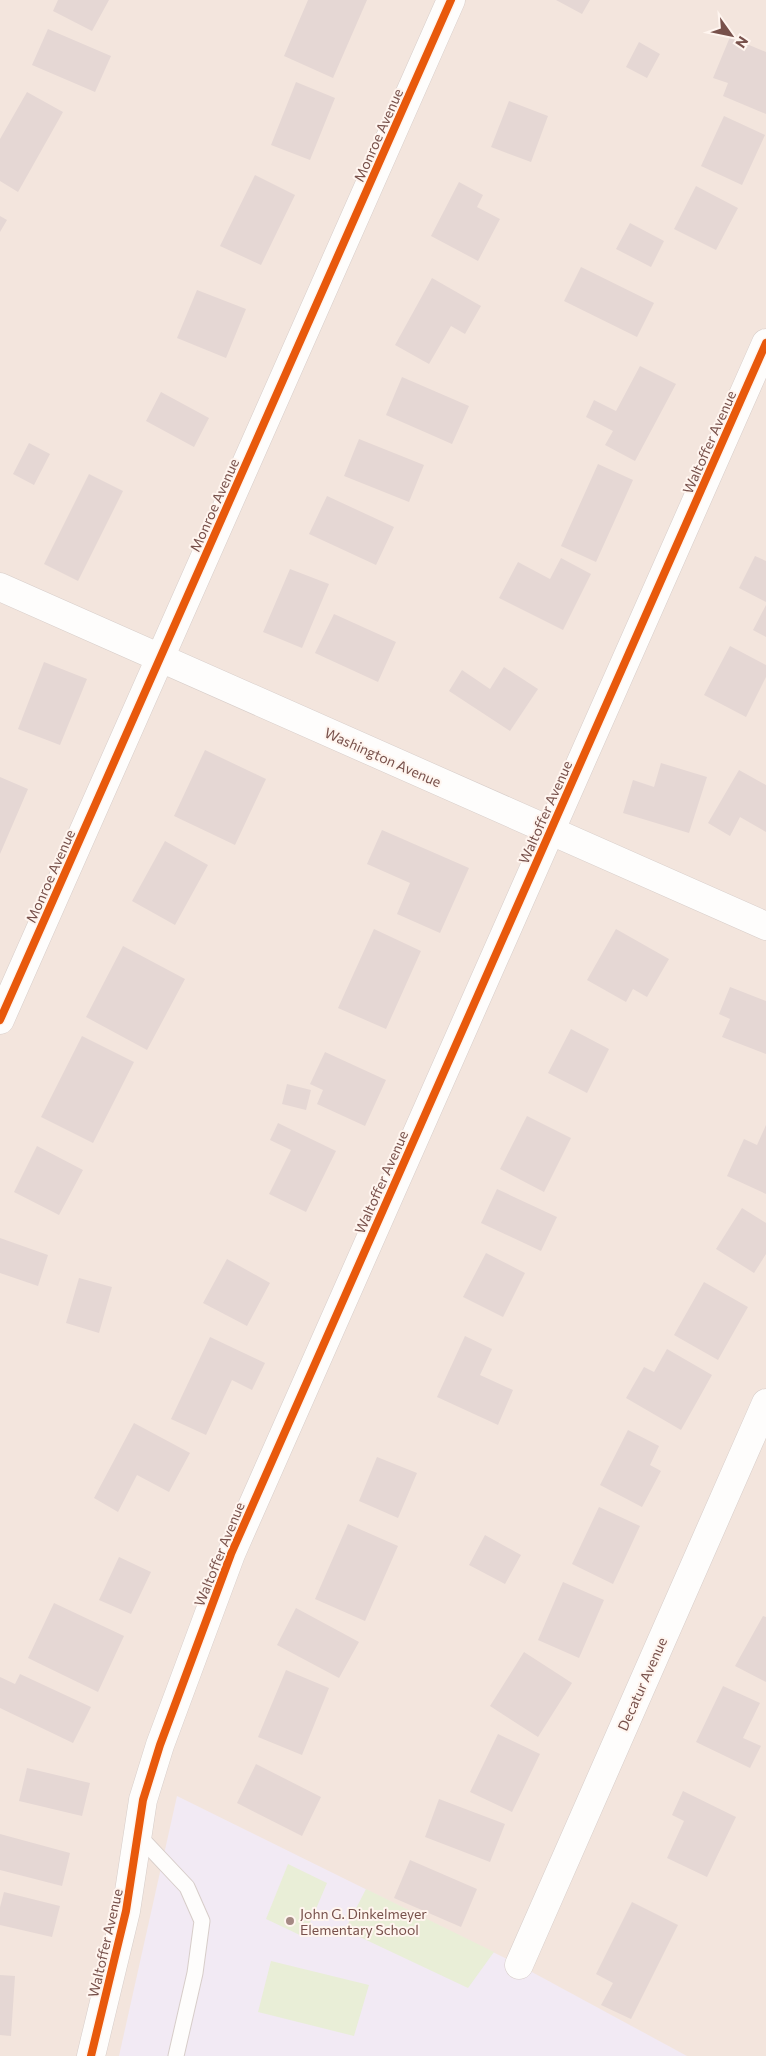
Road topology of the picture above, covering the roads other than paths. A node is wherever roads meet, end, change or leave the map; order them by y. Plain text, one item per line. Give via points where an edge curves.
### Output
1 (450, 0) edge
2 (766, 343) edge
3 (0, 587) edge
4 (161, 658) junction
5 (550, 831) junction
6 (766, 926) edge
7 (0, 1020) edge
8 (766, 1403) edge
9 (139, 1836) junction
10 (519, 1965) dead end
11 (91, 2056) edge
12 (176, 2056) edge

1 - 4 street, Monroe Avenue
2 - 5 street, Waltoffer Avenue
3 - 4 street, Washington Avenue
4 - 5 street, Washington Avenue
4 - 7 street, Monroe Avenue
5 - 6 street, Washington Avenue
5 - 9 street, Waltoffer Avenue via 231,1554 160,1745 143,1800
8 - 10 street, Decatur Avenue
9 - 11 street, Waltoffer Avenue via 126,1911
9 - 12 lane via 188,1887 202,1921 195,1973

